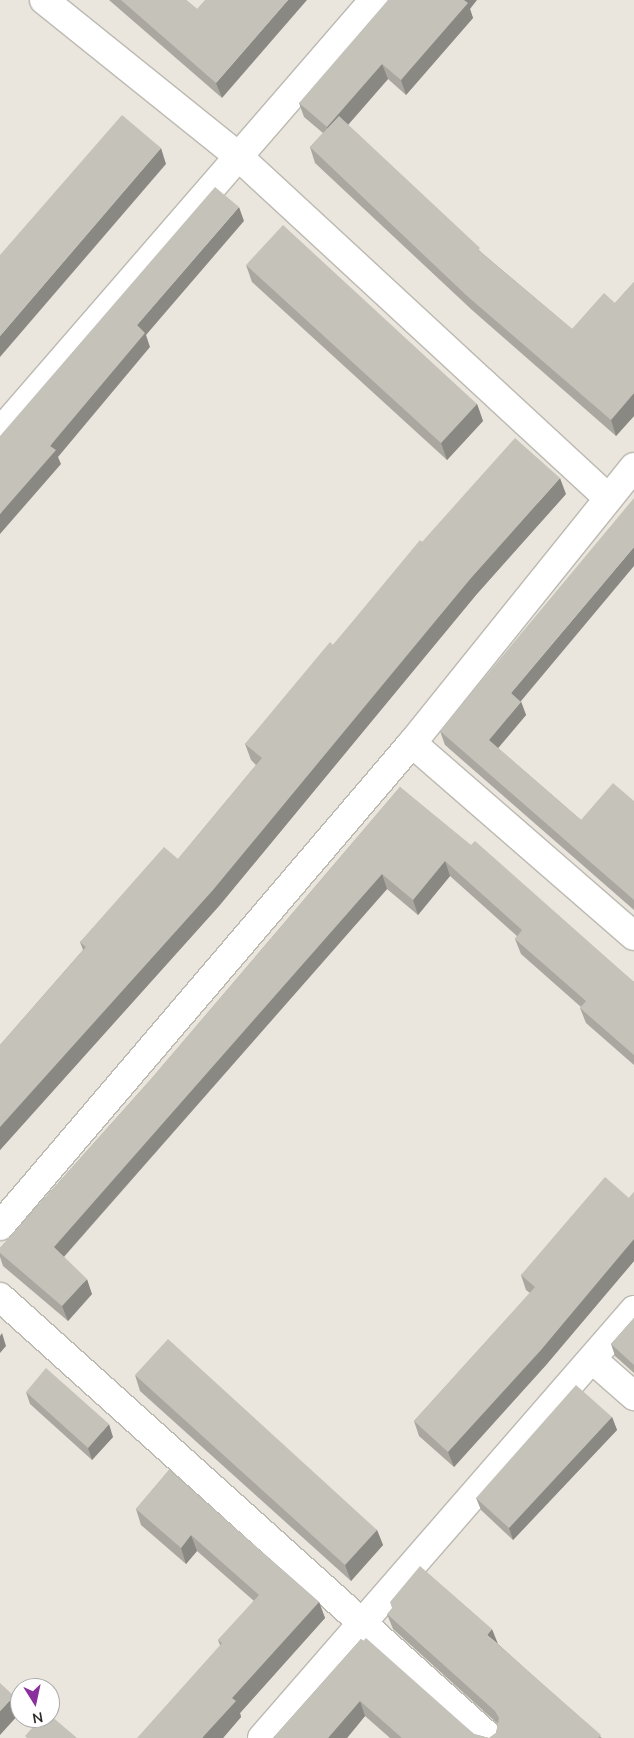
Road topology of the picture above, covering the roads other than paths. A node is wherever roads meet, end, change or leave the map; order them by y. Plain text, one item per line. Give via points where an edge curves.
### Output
1 (44, 0) edge
2 (374, 0) edge
3 (239, 157) junction
4 (0, 432) edge
5 (634, 467) edge
6 (607, 497) junction
7 (412, 743) junction
8 (634, 936) edge
9 (0, 1226) edge
10 (0, 1297) edge
11 (634, 1310) edge
12 (593, 1360) junction
13 (634, 1396) edge
14 (361, 1622) junction
15 (262, 1738) edge
16 (490, 1738) edge

1 - 3 street
2 - 3 street
3 - 4 street
3 - 6 street
5 - 6 street
6 - 7 street
7 - 8 street
7 - 9 street
10 - 14 street
11 - 12 street
12 - 13 street
12 - 14 street
14 - 15 street
14 - 16 street

